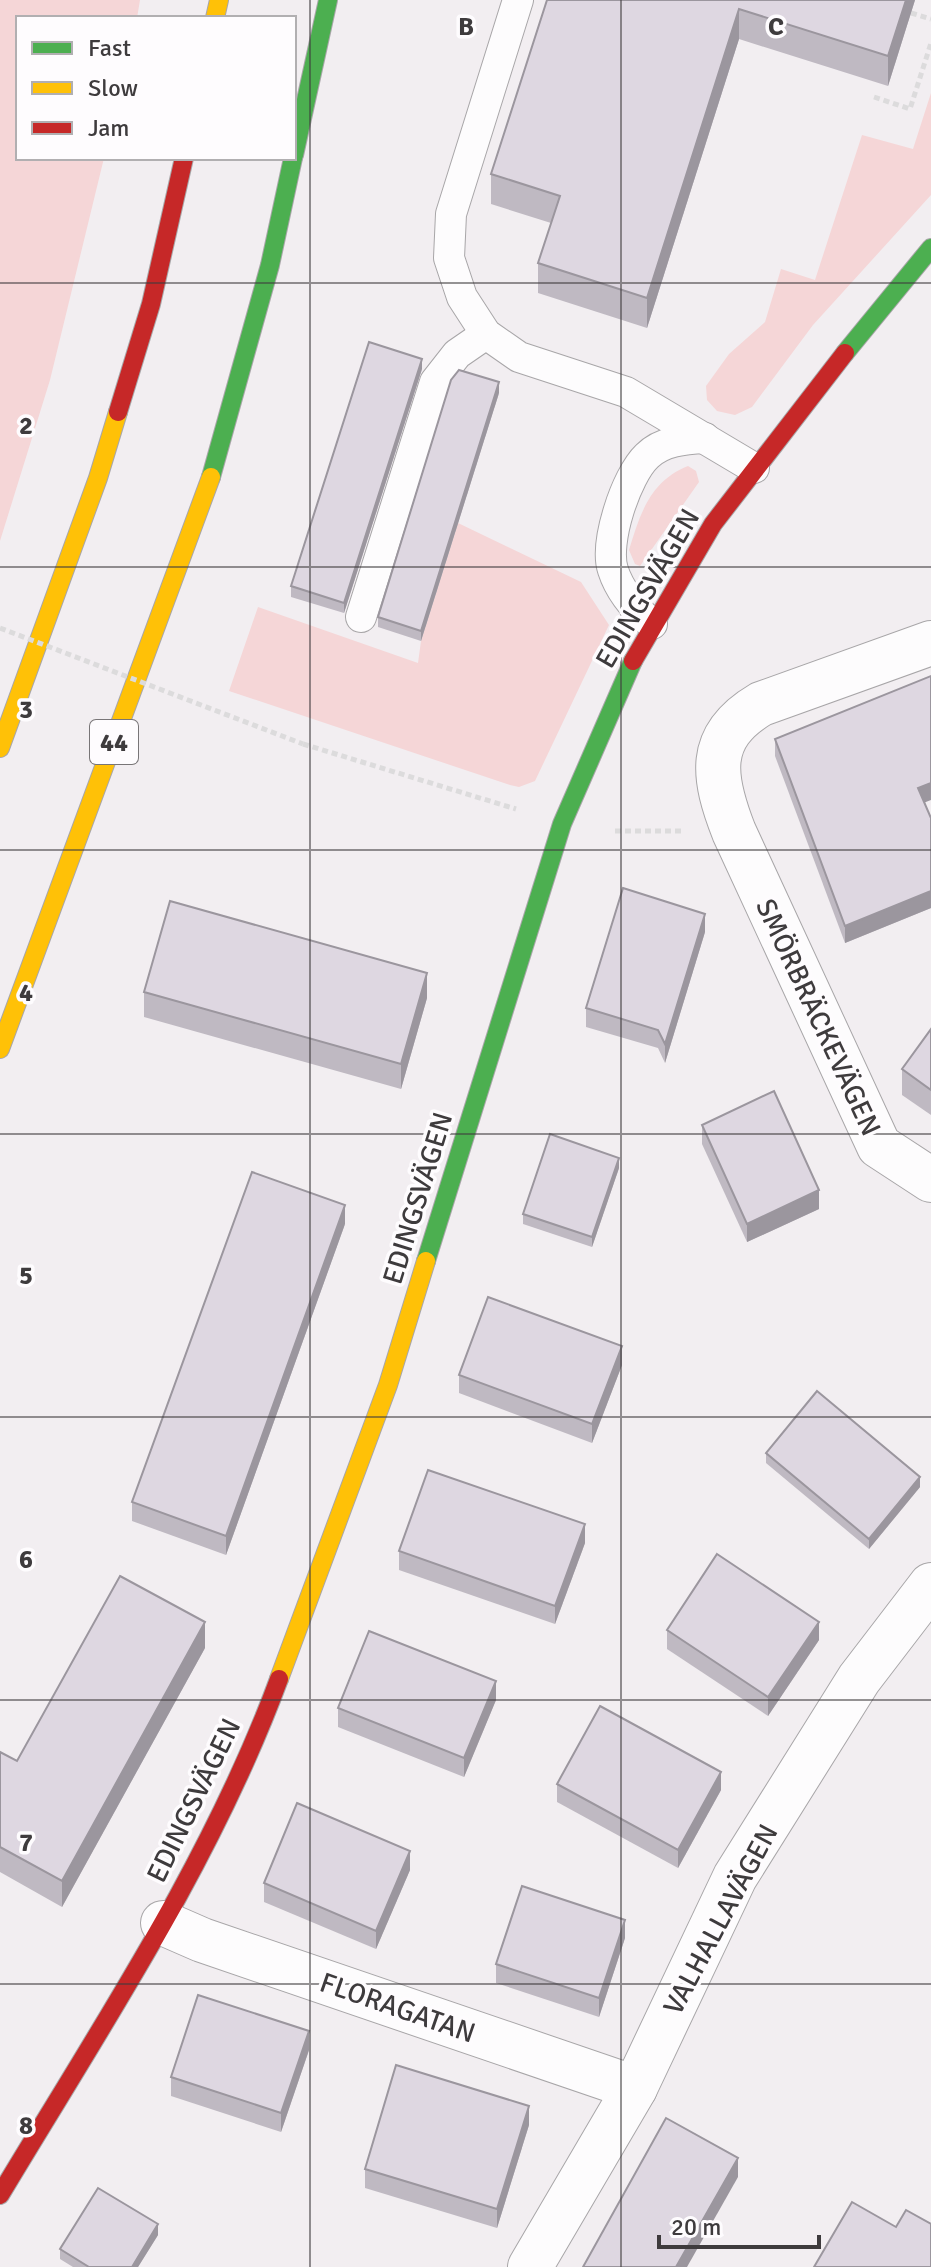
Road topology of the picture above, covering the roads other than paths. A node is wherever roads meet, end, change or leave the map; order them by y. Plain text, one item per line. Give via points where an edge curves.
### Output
1 (328, 0) edge
2 (518, 0) edge
3 (296, 147) edge
4 (184, 160) edge
5 (293, 160) edge
6 (931, 248) edge
7 (486, 334) junction
8 (705, 438) junction
9 (754, 468) junction
10 (361, 617) dead end
11 (652, 624) junction
12 (931, 643) edge
13 (0, 748) edge
14 (0, 1049) edge
15 (931, 1180) edge
16 (931, 1585) edge
17 (163, 1923) junction
18 (635, 2088) junction
19 (0, 2195) edge
20 (530, 2267) edge

1 - 3 main road, 44
2 - 7 lane via 447,238 454,278
4 - 13 main road via 151,304 98,478
5 - 14 main road, 44 via 270,265 209,483
6 - 9 main road, EDINGSVÄGEN
7 - 8 lane via 519,357 626,392
7 - 10 lane via 457,354 435,382
8 - 9 lane
8 - 11 lane via 683,439 648,455 635,472 612,532 613,571 635,609
9 - 11 main road, EDINGSVÄGEN
11 - 17 main road, EDINGSVÄGEN via 592,746 562,824 388,1385 281,1676 235,1787
12 - 15 street, SMÖRBRÄCKEVÄGEN via 761,704 733,723 723,739 717,781 734,832 879,1146
16 - 18 street, VALHALLAVÄGEN via 859,1679 735,1877
17 - 18 street, FLORAGATAN
17 - 19 main road, EDINGSVÄGEN
18 - 20 street, VALHALLAVÄGEN

